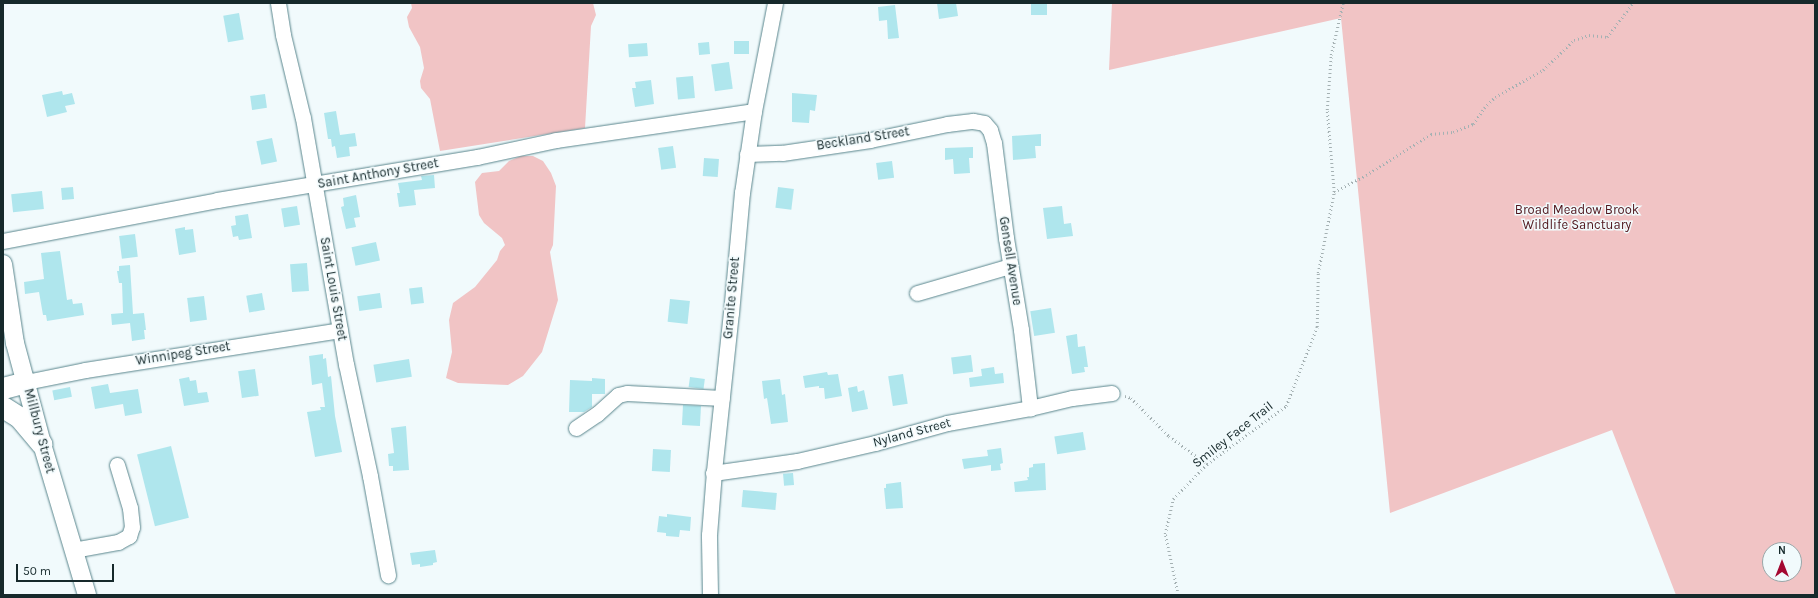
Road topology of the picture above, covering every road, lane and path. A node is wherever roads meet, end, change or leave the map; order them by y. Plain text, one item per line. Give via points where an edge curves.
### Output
1 (278, 3) edge
2 (775, 3) edge
3 (1343, 3) edge
4 (1634, 3) edge
5 (754, 111) junction
6 (978, 122) joint
7 (747, 154) junction
8 (315, 185) junction
9 (1334, 192) junction
10 (3, 241) edge
11 (3, 264) edge
12 (1010, 266) junction
13 (917, 293) dead end
14 (340, 330) junction
15 (26, 382) junction
16 (3, 388) edge
17 (1112, 393) joint
18 (722, 398) junction
19 (3, 407) edge
20 (1030, 408) junction
21 (576, 428) dead end
22 (42, 444) junction
23 (1207, 464) junction
24 (117, 465) dead end
25 (713, 473) junction
26 (73, 550) junction
27 (388, 575) dead end
28 (87, 595) edge
29 (710, 595) edge
30 (1178, 595) edge

1 - 8 street, Saint Louis Street
2 - 5 street, Granite Street
3 - 9 path, Smiley Face Trail via 1331,55 1327,110
4 - 9 path via 1607,37 1590,35 1574,40 1543,70 1495,97 1473,124 1453,132 1432,134
5 - 7 street, Granite Street
5 - 8 street, Saint Anthony Street via 556,140 476,157
6 - 7 street, Beckland Street via 947,124 782,153
6 - 12 street, Gensell Avenue via 990,130 994,143
7 - 18 street, Granite Street
8 - 10 street, Saint Anthony Street via 217,200
8 - 14 street, Saint Louis Street
9 - 23 path, Smiley Face Trail via 1318,273 1318,327 1286,406
11 - 15 main road, Millbury Street via 15,343
12 - 13 street
12 - 20 street, Gensell Avenue
14 - 15 street, Winnipeg Street via 85,370
14 - 27 street, Saint Louis Street
15 - 16 highway
15 - 22 main road, Millbury Street
17 - 20 street, Nyland Street via 1072,398
17 - 23 path via 1131,398 1169,436
18 - 21 street via 627,393 618,396
18 - 25 street, Granite Street
19 - 22 highway via 19,417
20 - 25 street, Nyland Street via 947,423 797,461
22 - 26 main road, Millbury Street
23 - 30 path, Smiley Face Trail via 1173,499 1165,534
24 - 26 street via 130,508 132,526 129,536 118,542
25 - 29 street, Granite Street via 708,535
26 - 28 main road, Millbury Street

